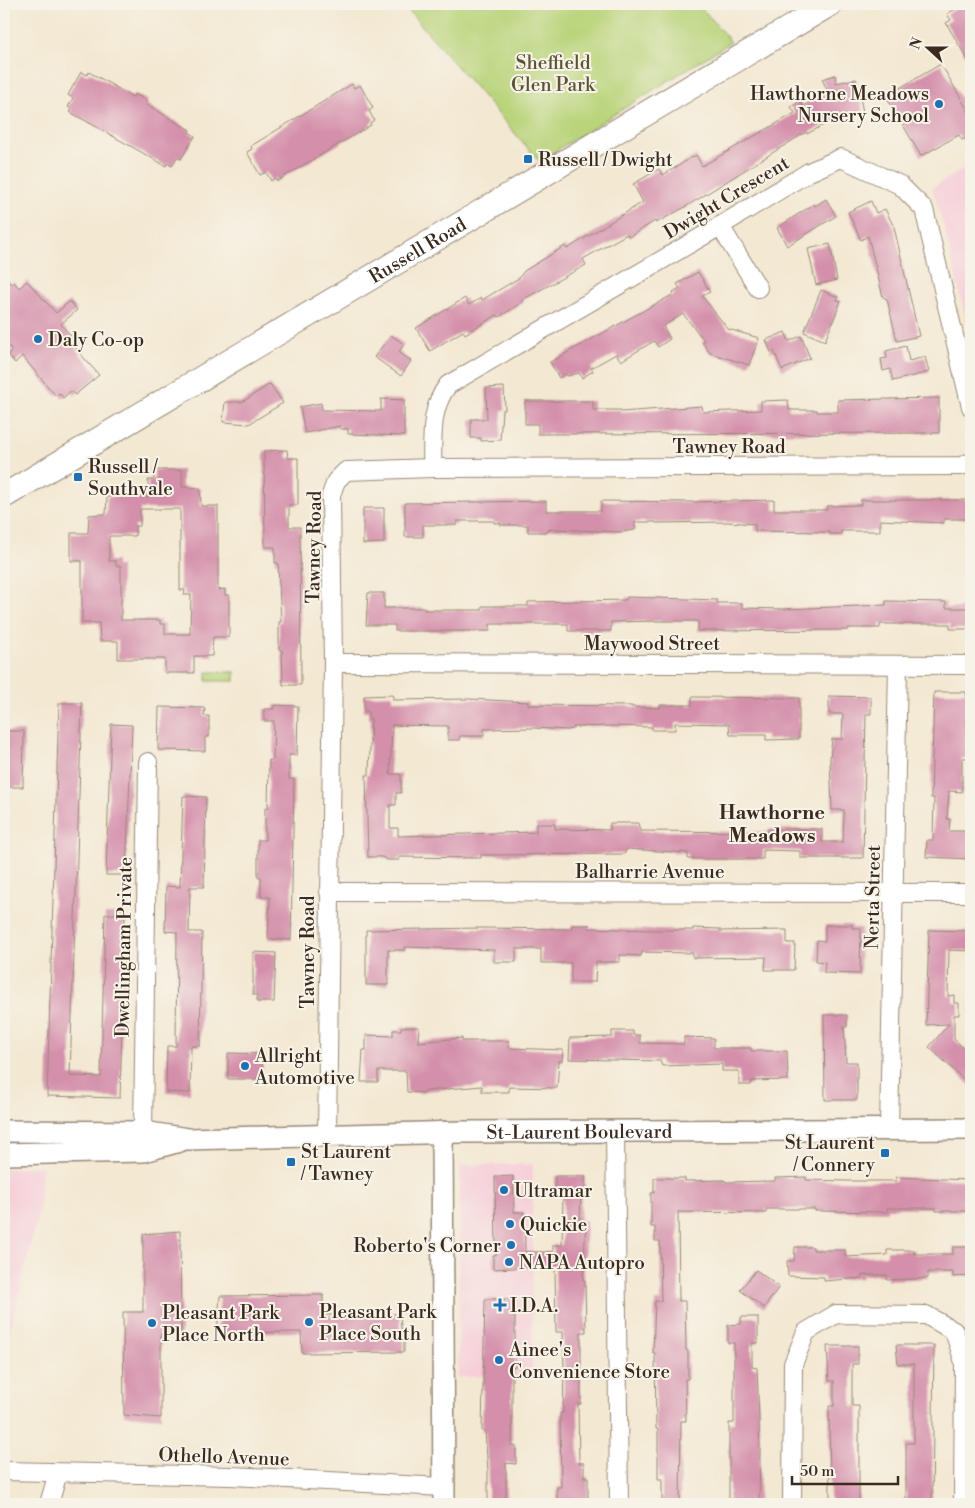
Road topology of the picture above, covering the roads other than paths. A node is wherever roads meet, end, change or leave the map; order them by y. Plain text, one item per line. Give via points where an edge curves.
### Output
1 (830, 4) edge
2 (720, 226) junction
3 (758, 288) dead end
4 (971, 407) edge
5 (971, 462) edge
6 (432, 468) junction
7 (5, 493) edge
8 (333, 663) junction
9 (898, 665) junction
10 (971, 665) edge
11 (148, 762) dead end
12 (329, 892) junction
13 (971, 892) edge
14 (893, 893) junction
15 (615, 1130) junction
16 (889, 1130) junction
17 (971, 1130) edge
18 (4, 1131) edge
19 (143, 1132) junction
20 (442, 1132) junction
21 (327, 1135) junction
22 (188, 1139) junction
23 (4, 1154) edge
24 (4, 1471) edge
25 (58, 1473) junction
26 (444, 1496) edge
27 (49, 1504) edge
28 (619, 1504) edge
29 (792, 1504) edge
30 (963, 1504) edge

1 - 7 main road, Russell Road
2 - 3 street
2 - 4 street, Dwight Crescent via 809,172 841,158 900,185 924,209
2 - 6 street, Dwight Crescent via 448,385 434,410
5 - 6 street, Tawney Road via 961,466
6 - 8 street, Tawney Road via 346,470 336,481 331,495
8 - 9 street, Maywood Street
8 - 12 street, Tawney Road
9 - 10 street, Maywood Street
9 - 14 street, Nerta Street
11 - 19 street, Dwellingham Private
12 - 14 street, Balharrie Avenue
12 - 21 street, Tawney Road
13 - 14 street, Balharrie Avenue
14 - 16 street, Nerta Street
15 - 16 street, St-Laurent Boulevard
15 - 20 street, St-Laurent Boulevard
15 - 28 street
16 - 17 street, St-Laurent Boulevard
18 - 19 street, St-Laurent Boulevard
19 - 22 street, St-Laurent Boulevard
20 - 21 street, St-Laurent Boulevard
20 - 26 street
21 - 22 street, St-Laurent Boulevard
22 - 23 street, St-Laurent Boulevard via 144,1151
24 - 25 street, Othello Avenue
25 - 26 street, Othello Avenue via 231,1476
25 - 27 street
29 - 30 street via 794,1364 806,1332 836,1314 926,1315 954,1331 964,1362

